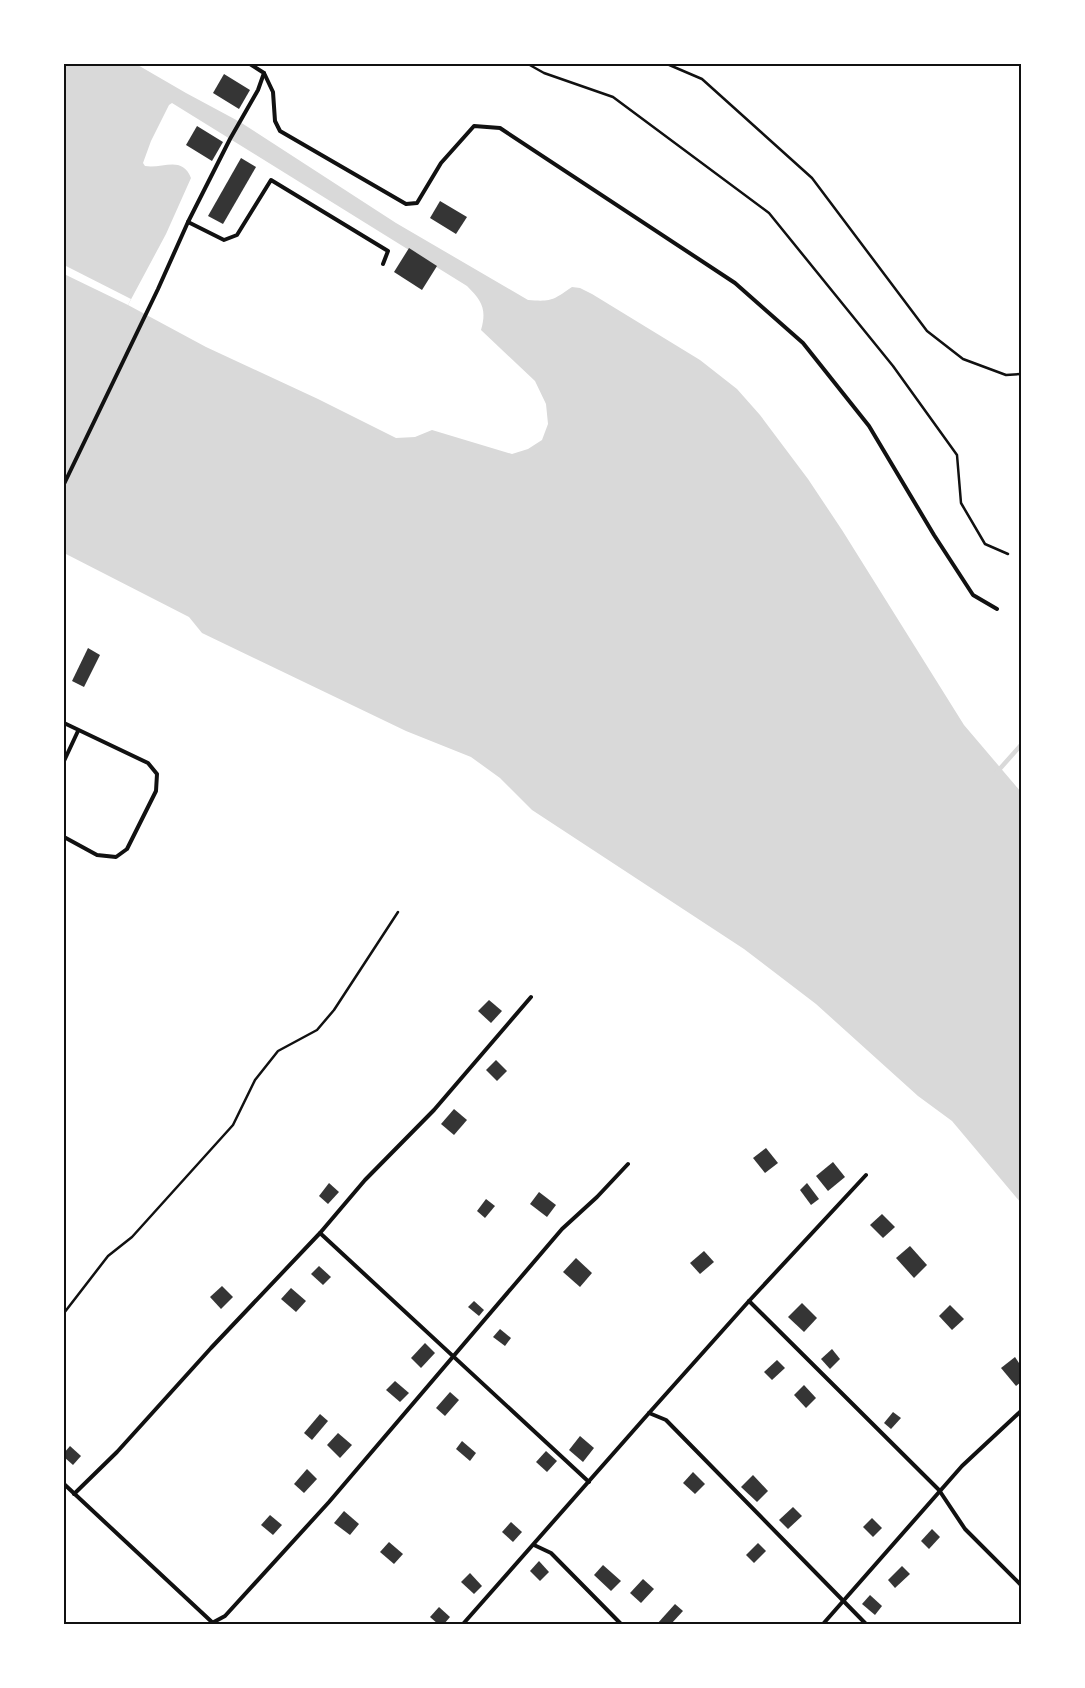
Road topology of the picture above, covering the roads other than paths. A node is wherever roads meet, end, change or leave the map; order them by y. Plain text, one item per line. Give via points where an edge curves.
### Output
1 (250, 64) edge
2 (264, 73) junction
3 (188, 222) junction
4 (383, 264) dead end
5 (64, 484) edge
6 (997, 609) dead end
7 (64, 723) edge
8 (78, 731) junction
9 (64, 761) edge
10 (64, 837) edge
11 (531, 998) dead end
12 (628, 1164) dead end
13 (866, 1175) dead end
14 (320, 1232) junction
15 (749, 1301) junction
16 (454, 1356) junction
17 (1021, 1411) edge
18 (649, 1413) junction
19 (589, 1482) junction
20 (64, 1484) edge
21 (939, 1490) junction
22 (74, 1494) junction
23 (534, 1545) junction
24 (1021, 1585) edge
25 (844, 1601) junction
26 (213, 1624) edge
27 (463, 1624) edge
28 (621, 1624) edge
29 (823, 1624) edge
30 (866, 1624) edge

1 - 2 lane
2 - 3 lane
2 - 6 lane via 273,92 275,121 280,131 406,204 417,203 441,163 474,126 500,128 735,283 803,343 870,426 973,595
3 - 4 lane via 224,240 237,236 271,180 388,251
3 - 5 lane
7 - 8 lane
8 - 9 lane
8 - 10 lane via 148,763 157,774 156,790 127,849 116,857 97,855
11 - 14 lane via 434,1110
12 - 16 lane via 562,1229
13 - 15 lane
14 - 16 lane
14 - 22 lane
15 - 18 lane
15 - 21 lane
16 - 19 lane
16 - 26 lane via 328,1502 225,1616
17 - 21 lane
18 - 19 lane
18 - 25 lane via 666,1420
19 - 23 lane
20 - 22 lane
21 - 24 lane via 965,1529
21 - 25 lane
22 - 26 lane
23 - 27 lane
23 - 28 lane via 551,1553
25 - 29 lane
25 - 30 lane

